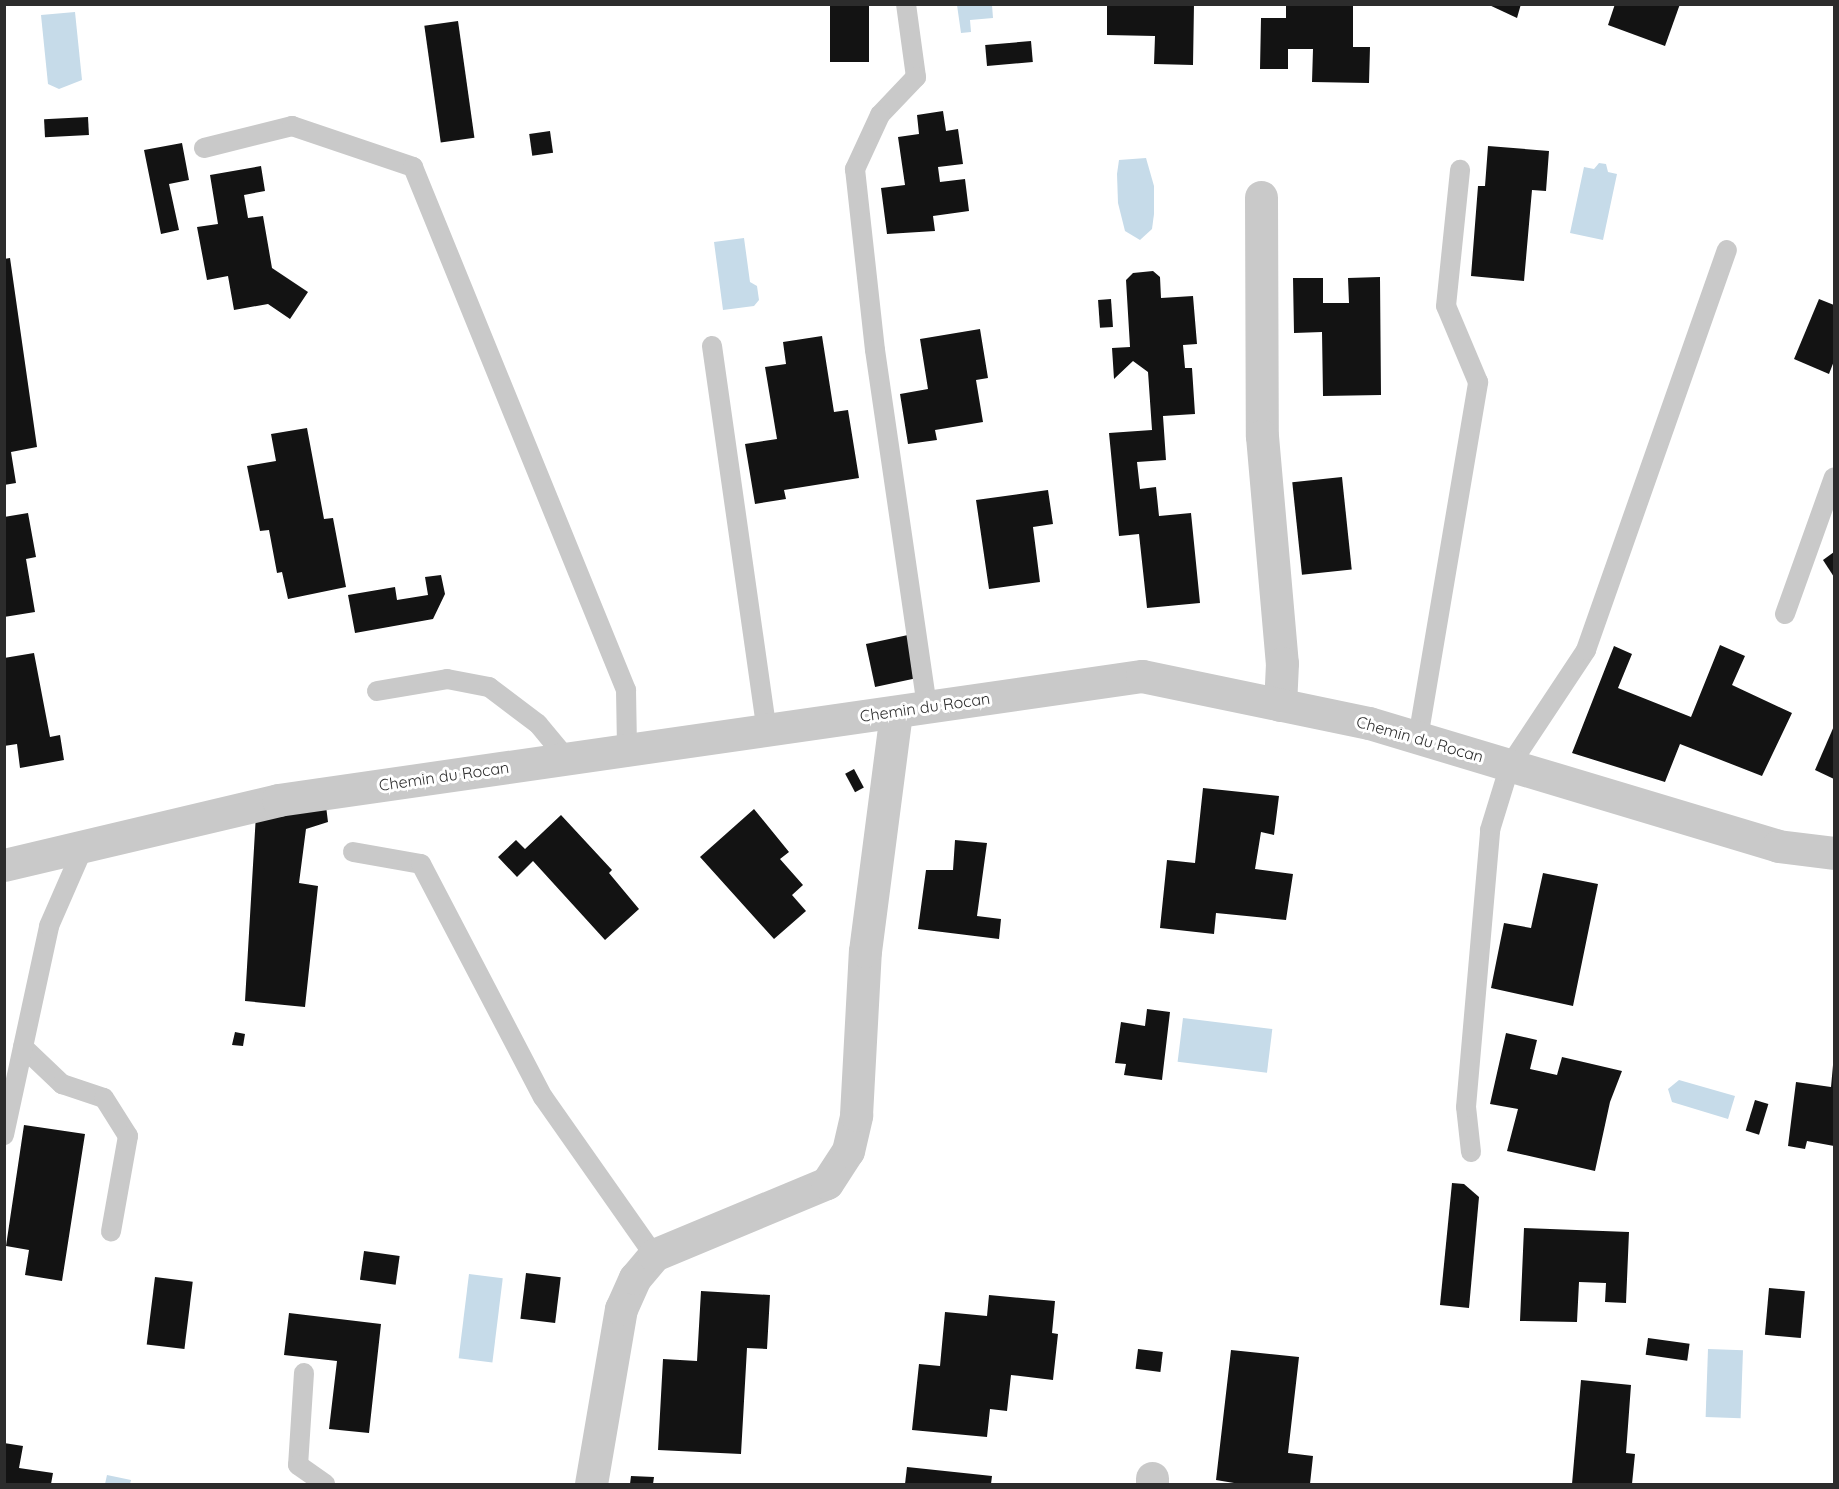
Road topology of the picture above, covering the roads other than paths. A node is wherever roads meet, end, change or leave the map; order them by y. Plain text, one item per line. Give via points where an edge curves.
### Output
1 (906, 4) edge
2 (204, 148) dead end
3 (1460, 170) dead end
4 (1261, 197) dead end
5 (1726, 250) dead end
6 (712, 346) dead end
7 (1834, 477) edge
8 (1785, 614) dead end
9 (377, 691) dead end
10 (1280, 705) junction
11 (911, 710) junction
12 (767, 731) junction
13 (1418, 738) junction
14 (627, 750) junction
15 (567, 759) junction
16 (1510, 765) junction
17 (84, 846) junction
18 (353, 852) dead end
19 (1834, 853) edge
20 (4, 865) edge
21 (23, 1047) junction
22 (4, 1135) edge
23 (1471, 1152) dead end
24 (111, 1232) dead end
25 (654, 1255) junction
26 (304, 1373) dead end
27 (325, 1485) edge
28 (591, 1485) edge

1 - 11 lane via 916,77 880,115 855,169
2 - 14 lane via 292,126 413,166 626,690
3 - 13 lane via 1446,306 1478,382
4 - 10 street via 1262,435 1282,663
5 - 16 lane via 1586,650
6 - 12 lane
7 - 8 lane
9 - 15 lane via 447,679 489,687 538,724
10 - 11 street, Chemin du Rocan via 1142,676
10 - 13 street, Chemin du Rocan
11 - 12 street, Chemin du Rocan
11 - 25 street via 865,951 856,1115 848,1151 827,1183
12 - 14 street, Chemin du Rocan
13 - 16 street, Chemin du Rocan
14 - 15 street, Chemin du Rocan
15 - 17 street, Chemin du Rocan via 278,800
16 - 19 street, Chemin du Rocan via 1778,846
16 - 23 lane via 1490,830 1466,1107
17 - 20 street, Chemin du Rocan
17 - 21 lane via 49,926
18 - 25 lane via 421,864 543,1097
21 - 22 lane
21 - 24 lane via 62,1084 104,1098 128,1136
25 - 28 street via 635,1278 621,1309
26 - 27 lane via 298,1465

